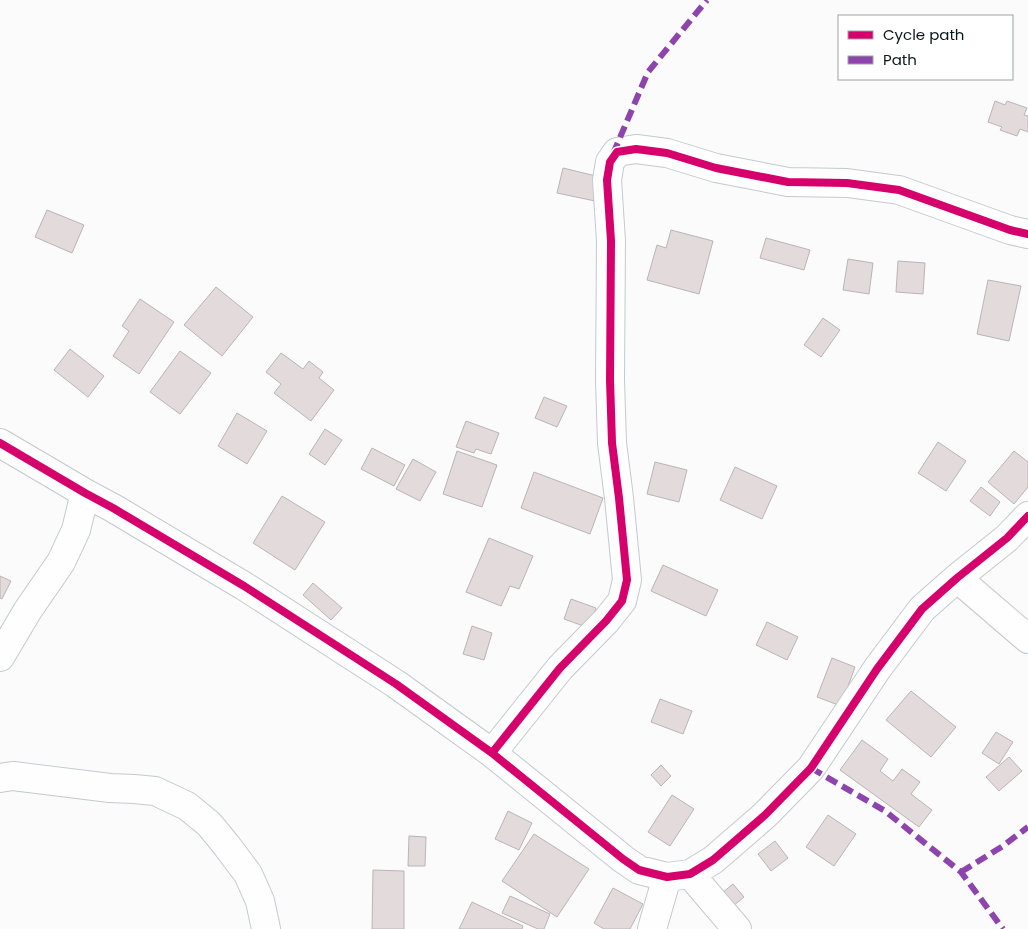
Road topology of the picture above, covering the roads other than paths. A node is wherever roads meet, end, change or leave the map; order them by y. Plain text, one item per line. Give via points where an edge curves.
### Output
1 (1028, 234) edge
2 (0, 443) edge
3 (85, 493) junction
4 (1028, 516) edge
5 (957, 578) junction
6 (1028, 638) edge
7 (0, 657) edge
8 (492, 753) junction
9 (0, 778) edge
10 (678, 876) junction
11 (266, 929) edge
12 (652, 929) edge
13 (737, 929) edge

1 - 8 street via 899,190 848,183 788,182 716,168 667,153 636,149 617,152 610,162 607,180 611,242 610,380 612,443 627,580 622,601 560,668
2 - 3 street
3 - 7 street via 76,530 61,562
3 - 8 street via 260,596 396,684
4 - 5 street via 1007,538
5 - 6 street
5 - 10 street via 922,609 877,669 812,768 713,860
8 - 10 street via 639,870
9 - 11 street via 13,776 155,791 187,806 209,824 248,874 260,901
10 - 12 street
10 - 13 street

